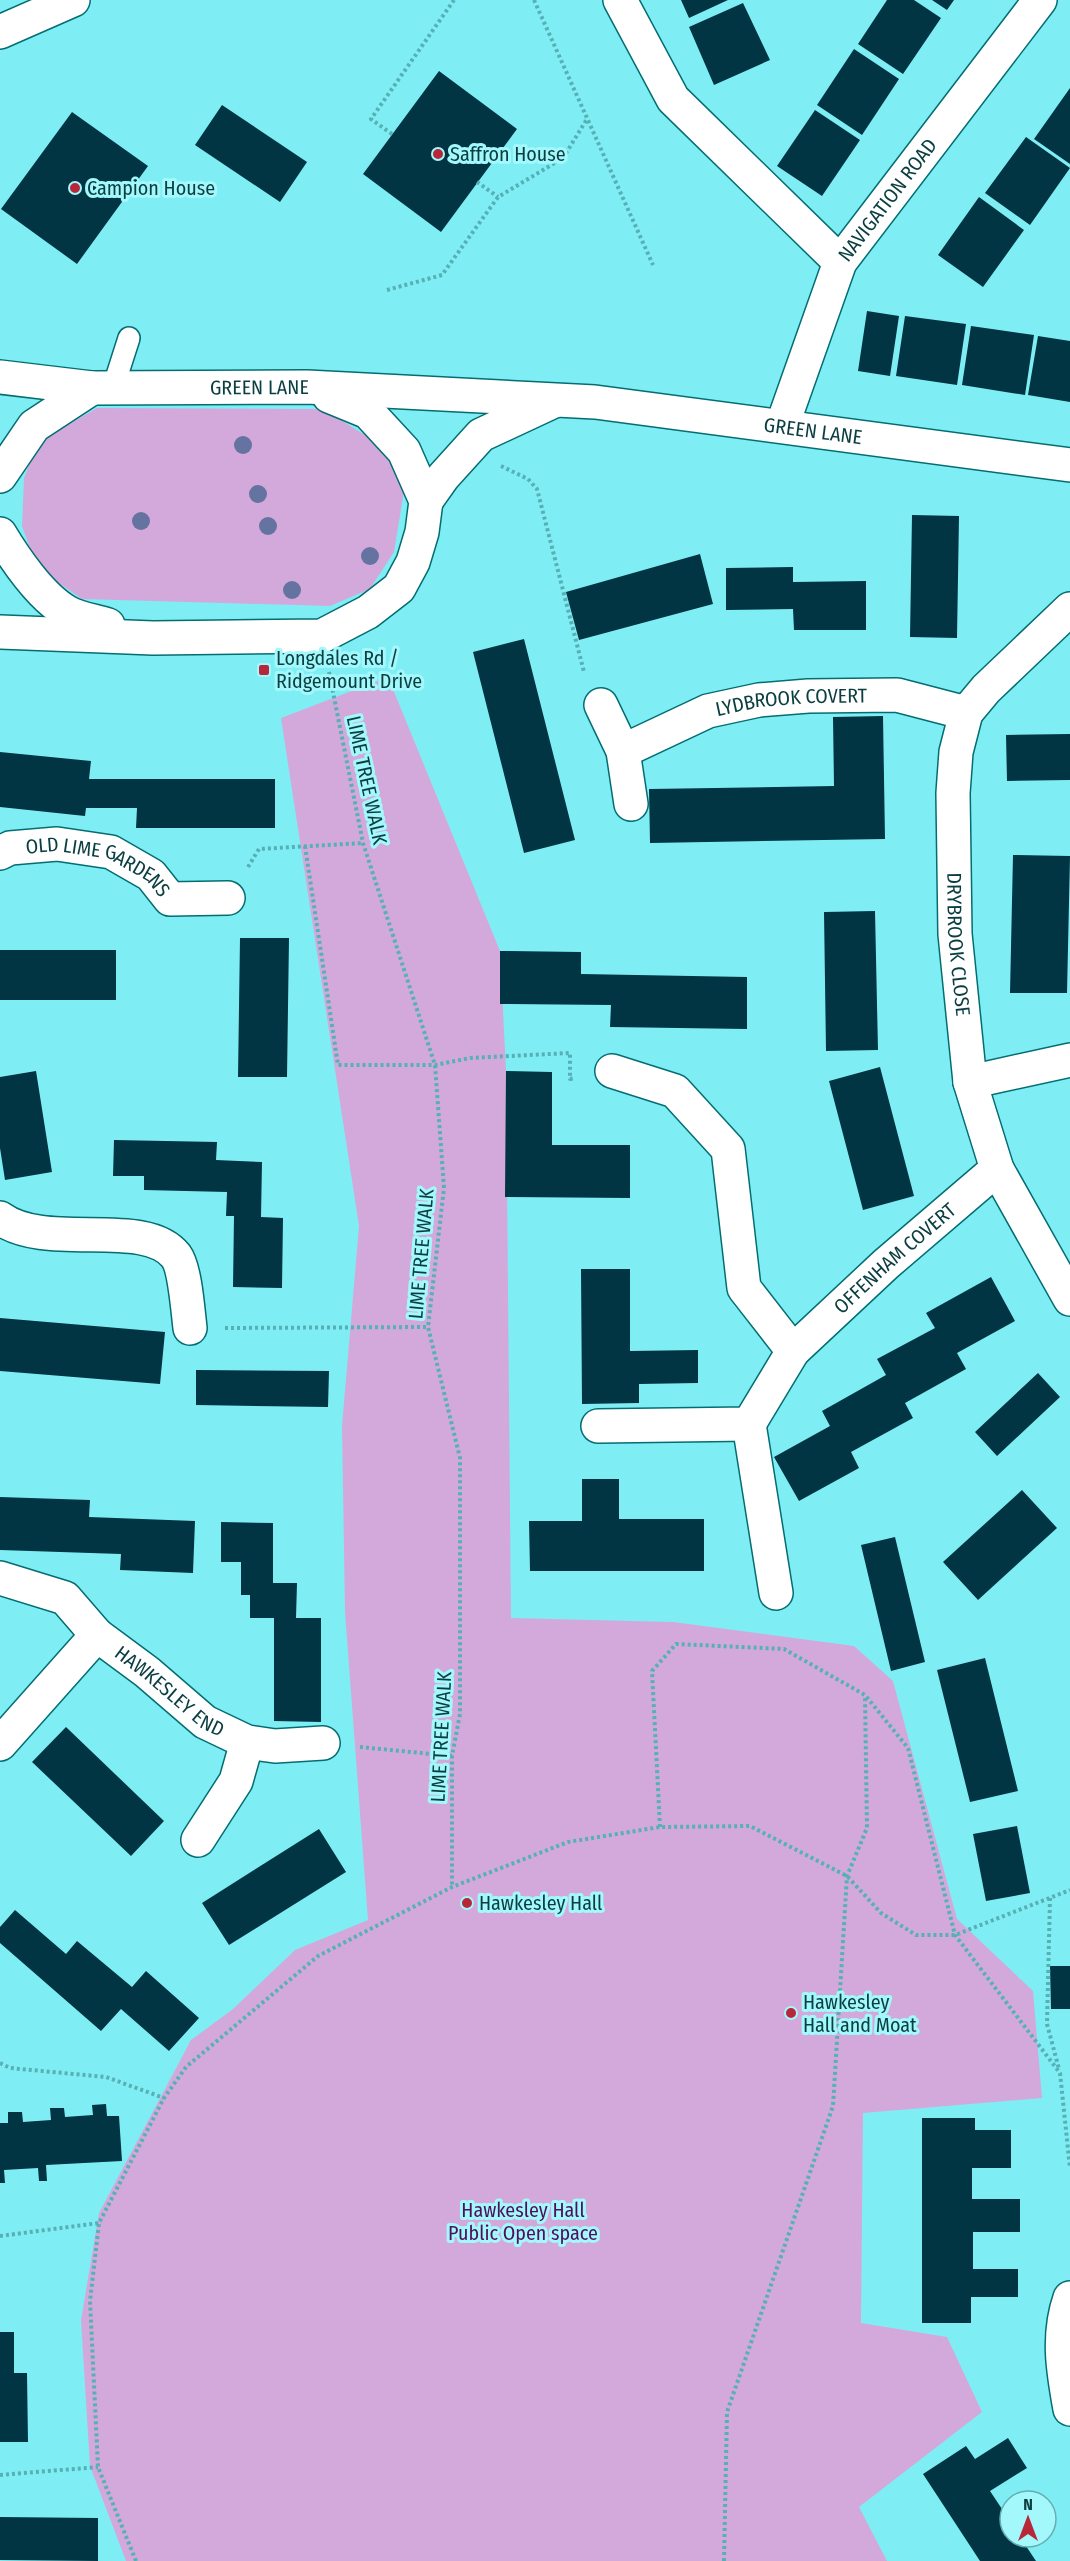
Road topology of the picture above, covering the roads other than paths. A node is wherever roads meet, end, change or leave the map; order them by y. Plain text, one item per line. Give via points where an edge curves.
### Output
1 (73, 0) edge
2 (620, 0) edge
3 (1040, 0) edge
4 (0, 32) edge
5 (840, 262) junction
6 (129, 338) dead end
7 (0, 377) edge
8 (308, 387) junction
9 (103, 388) junction
10 (556, 400) junction
11 (782, 426) junction
12 (1070, 465) edge
13 (0, 476) edge
14 (426, 501) junction
15 (0, 534) edge
16 (1070, 609) edge
17 (0, 632) edge
18 (153, 638) junction
19 (601, 705) road end
20 (966, 713) junction
21 (623, 751) junction
22 (631, 804) dead end
23 (0, 853) edge
24 (228, 898) road end
25 (1070, 1060) edge
26 (612, 1071) road end
27 (970, 1082) junction
28 (998, 1169) junction
29 (0, 1218) edge
30 (1070, 1299) edge
31 (190, 1328) road end
32 (794, 1351) junction
33 (748, 1424) junction
34 (598, 1426) dead end
35 (0, 1578) edge
36 (776, 1593) dead end
37 (97, 1635) junction
38 (247, 1742) junction
39 (323, 1743) road end
40 (0, 1744) edge
41 (198, 1840) dead end
42 (1070, 2298) edge
43 (1070, 2409) edge

1 - 4 main road
2 - 5 main road via 673,99
3 - 5 main road, NAVIGATION ROAD
5 - 11 main road, NAVIGATION ROAD
6 - 9 lane
7 - 9 main road, GREEN LANE
8 - 9 main road, GREEN LANE
8 - 10 main road, GREEN LANE
8 - 14 main road via 368,412 404,451
9 - 13 main road via 34,426
10 - 11 main road, GREEN LANE
10 - 14 main road, GREEN LANE via 481,435
11 - 12 main road, GREEN LANE
14 - 18 main road via 413,562 399,588 368,612 322,636
15 - 18 main road via 39,587 68,612
16 - 20 main road, DRYBROOK CLOSE via 986,688
17 - 18 main road
19 - 21 main road
20 - 21 main road, LYDBROOK COVERT via 897,694 759,700 708,711
20 - 27 main road, DRYBROOK CLOSE via 956,752 953,793 955,934
21 - 22 main road
23 - 24 main road, OLD LIME GARDENS via 10,848 57,844 111,852 151,875 170,899
25 - 27 main road
26 - 32 main road via 675,1091 728,1149 744,1288
27 - 28 main road, DRYBROOK CLOSE
28 - 30 main road, DRYBROOK CLOSE
28 - 32 main road, OFFENHAM COVERT via 886,1264
29 - 31 main road via 12,1226 50,1234 154,1240 176,1256
32 - 33 main road, OFFENHAM COVERT
33 - 34 main road
33 - 36 main road
35 - 37 main road, HAWKESLEY END via 65,1598
37 - 38 main road, HAWKESLEY END via 205,1722
37 - 40 main road, HAWKESLEY END
38 - 39 main road, HAWKESLEY END via 275,1746
38 - 41 main road, HAWKESLEY END via 236,1781
42 - 43 main road via 1063,2318 1062,2369

